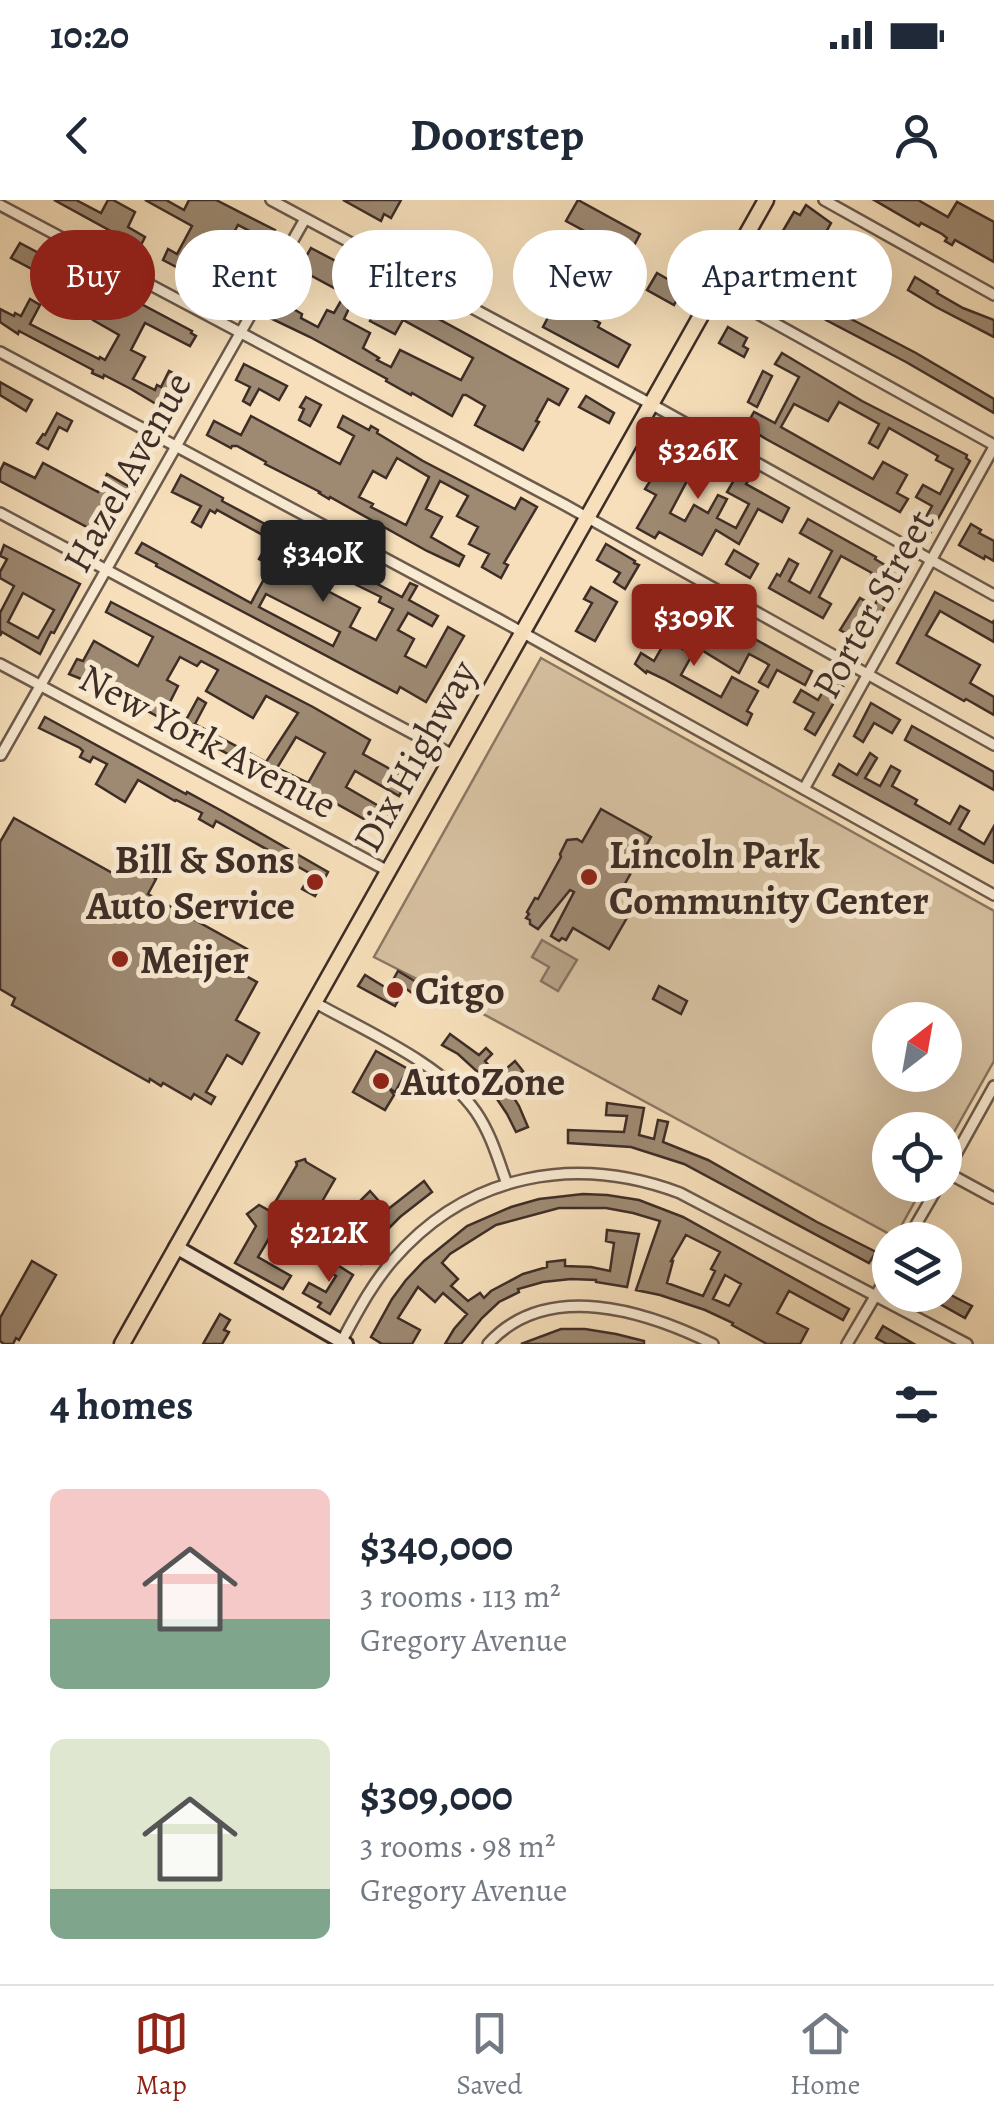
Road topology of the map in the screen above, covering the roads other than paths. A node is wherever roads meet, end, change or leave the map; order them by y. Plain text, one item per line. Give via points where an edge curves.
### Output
1 (766, 200) edge
2 (824, 200) edge
3 (278, 202) edge
4 (0, 205) edge
5 (306, 219) junction
6 (749, 230) edge
7 (994, 295) edge
8 (698, 320) edge
9 (769, 320) edge
10 (240, 333) junction
11 (0, 352) edge
12 (651, 404) junction
13 (994, 446) edge
14 (175, 447) junction
15 (0, 512) edge
16 (587, 518) junction
17 (932, 560) junction
18 (107, 570) junction
19 (994, 595) edge
20 (522, 632) junction
21 (0, 664) edge
22 (868, 674) junction
23 (41, 686) junction
24 (994, 745) edge
25 (1, 755) edge
26 (454, 755) junction
27 (804, 789) junction
28 (388, 871) junction
29 (994, 895) edge
30 (314, 1002) junction
31 (994, 1086) edge
32 (962, 1144) edge
33 (962, 1181) edge
34 (507, 1184) junction
35 (994, 1198) edge
36 (176, 1247) junction
37 (872, 1293) edge
38 (872, 1302) edge
39 (908, 1312) edge
40 (342, 1343) edge
41 (122, 1344) edge
42 (488, 1344) edge
43 (713, 1344) edge
44 (847, 1344) edge
45 (967, 1344) edge

1 - 6 main road, Dix Highway
2 - 7 street
3 - 5 street
4 - 10 street
5 - 10 street, Hazel Avenue
5 - 12 street
8 - 12 main road, Dix Highway
9 - 13 street
10 - 14 street, Hazel Avenue
10 - 16 street
11 - 14 street
12 - 16 main road, Dix Highway
12 - 17 street
13 - 17 street, Porter Street
14 - 18 street, Hazel Avenue
14 - 20 street
15 - 18 street
16 - 20 main road, Dix Highway
16 - 22 street
17 - 19 street
17 - 22 street, Porter Street
18 - 23 street, Hazel Avenue
18 - 26 street
20 - 26 main road, Dix Highway
20 - 27 street
21 - 23 street, New York Avenue
22 - 24 street
22 - 27 street, Porter Street
23 - 25 street, Hazel Avenue
23 - 28 street, New York Avenue
26 - 28 main road, Dix Highway
27 - 29 street
28 - 30 main road, Dix Highway
30 - 34 street via 450,1082 482,1121
30 - 36 main road, Dix Highway
31 - 32 street
33 - 35 street
34 - 37 street via 579,1172 656,1184
34 - 40 street via 456,1206 411,1240 374,1284
36 - 40 street
36 - 41 main road, Dix Highway
38 - 44 street
39 - 45 street
42 - 43 street via 533,1312 570,1306 649,1318

